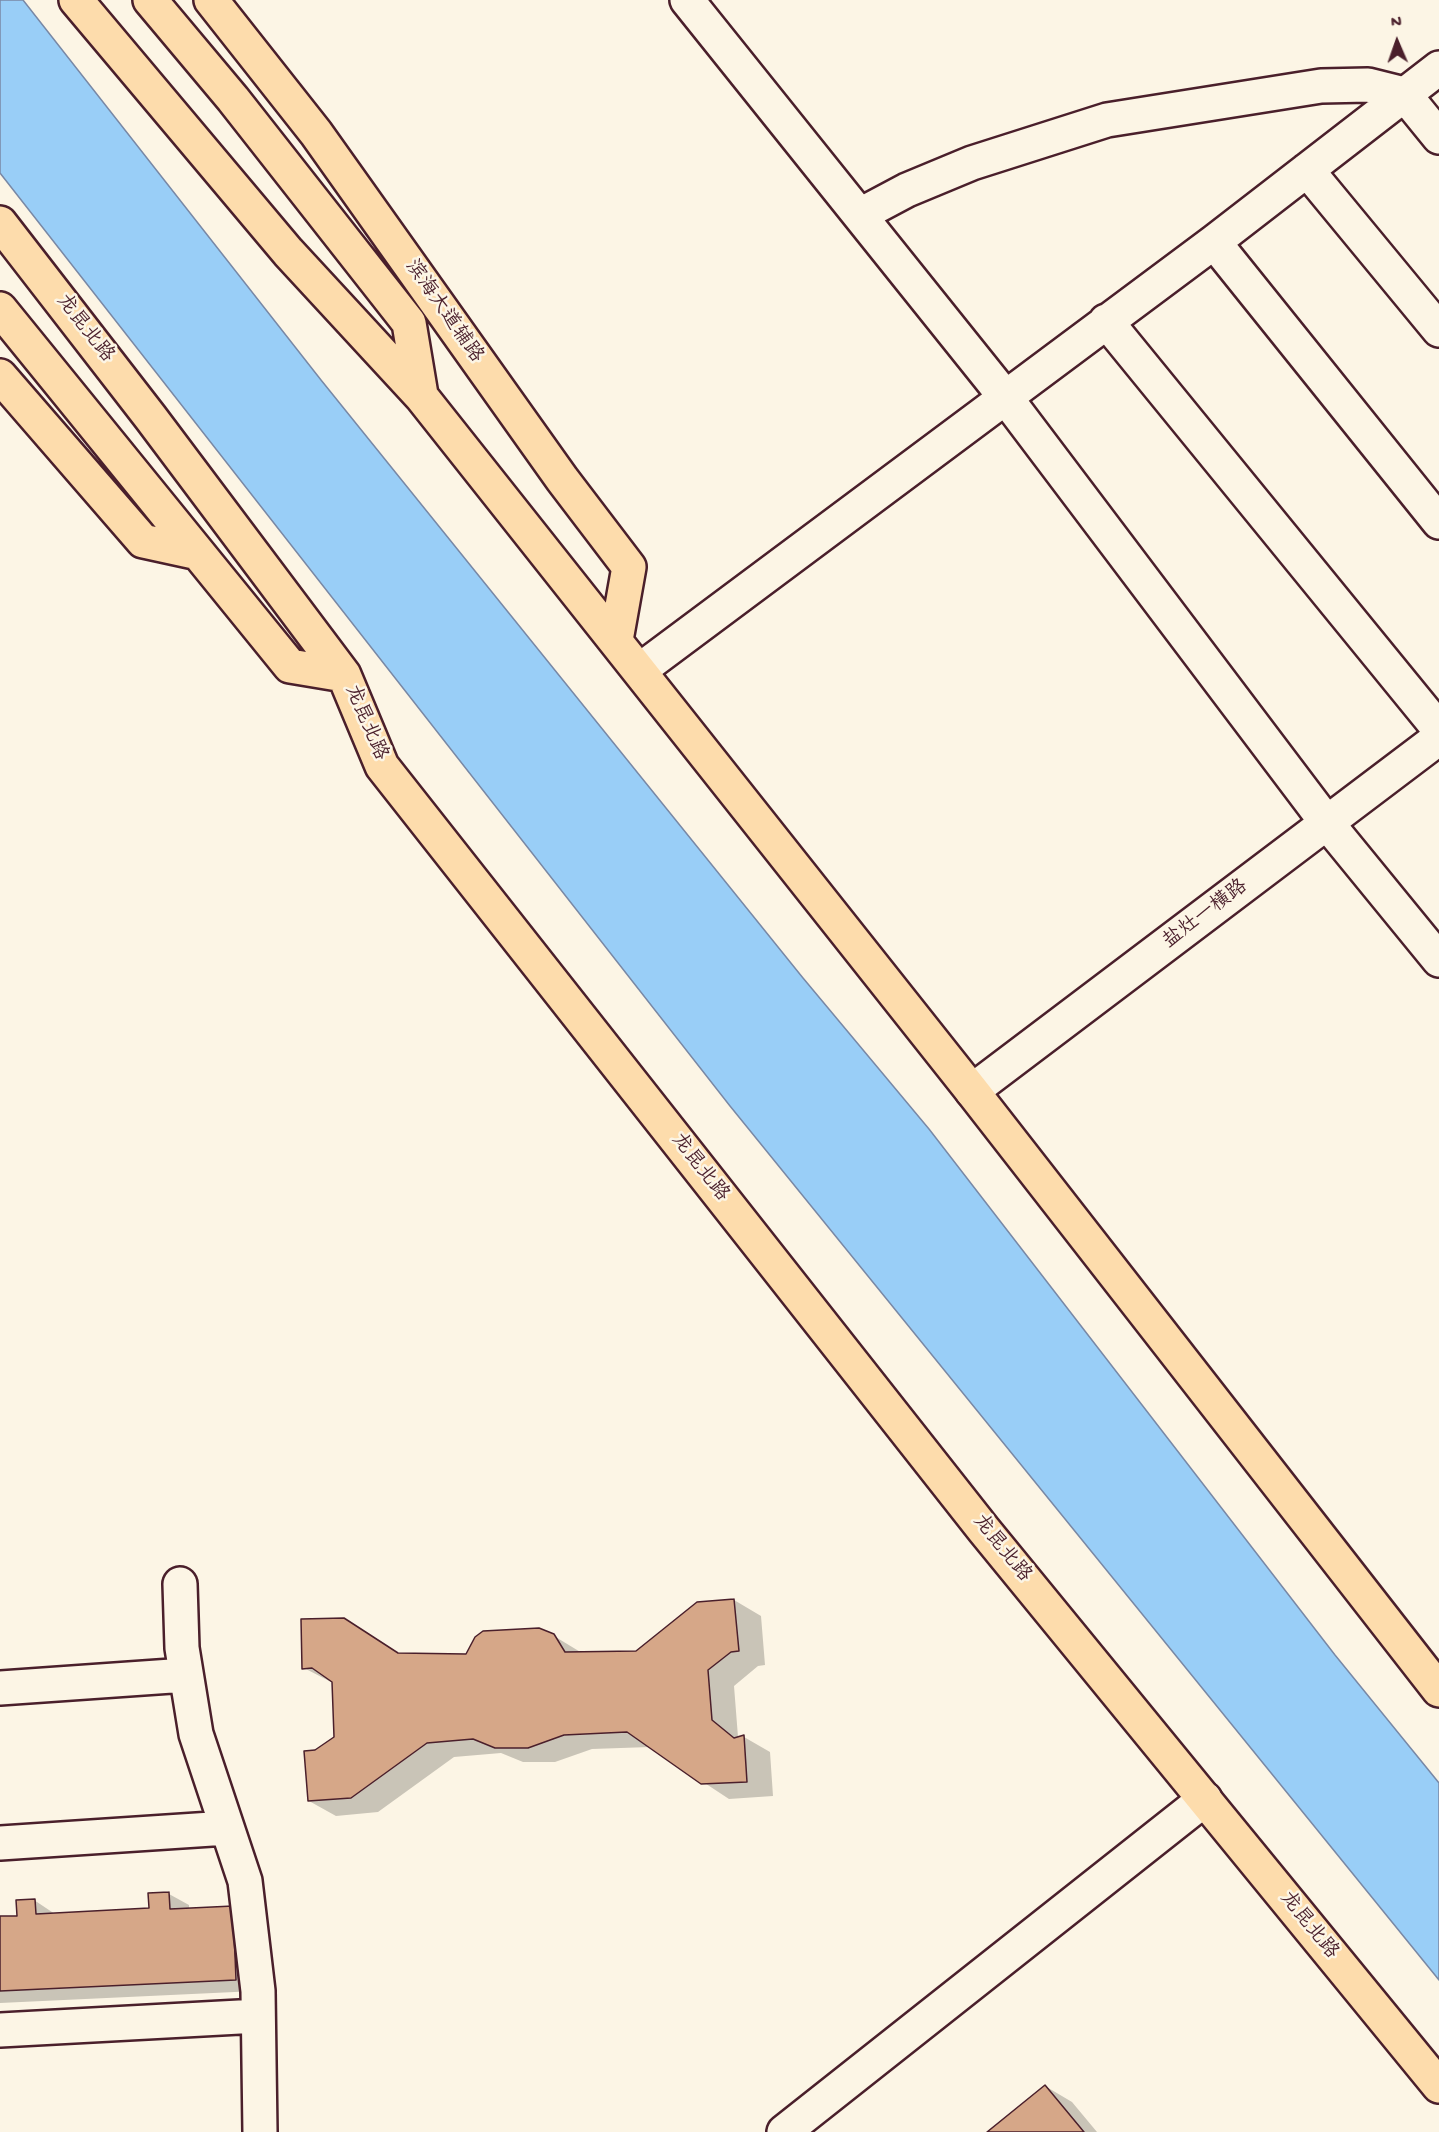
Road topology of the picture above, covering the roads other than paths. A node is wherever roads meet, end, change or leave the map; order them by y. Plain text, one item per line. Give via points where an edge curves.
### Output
1 (76, 0) edge
2 (150, 0) edge
3 (210, 0) edge
4 (687, 0) edge
5 (1439, 68) edge
6 (1404, 94) junction
7 (1439, 136) edge
8 (1307, 170) junction
9 (860, 215) junction
10 (0, 224) edge
11 (1214, 242) junction
12 (0, 309) edge
13 (1106, 321) junction
14 (1439, 330) edge
15 (0, 376) edge
16 (421, 396) junction
17 (1006, 398) junction
18 (1439, 522) edge
19 (198, 553) junction
20 (616, 640) junction
21 (640, 670) junction
22 (344, 675) junction
23 (1439, 729) edge
24 (1439, 738) edge
25 (1327, 823) junction
26 (1439, 960) edge
27 (972, 1091) junction
28 (180, 1584) dead end
29 (186, 1675) junction
30 (0, 1688) edge
31 (1439, 1690) edge
32 (1204, 1800) junction
33 (227, 1828) junction
34 (0, 1843) edge
35 (258, 2016) junction
36 (0, 2030) edge
37 (1439, 2086) edge
38 (260, 2132) edge
39 (784, 2132) edge

1 - 16 highway via 288,252
2 - 16 highway via 409,323
3 - 20 highway, 滨海大道辅路 via 316,133 555,470 629,567
4 - 9 street
5 - 6 street
6 - 7 street
6 - 8 street
6 - 9 street via 1368,85 1321,86 1107,120 972,163
8 - 11 street
8 - 14 street
9 - 17 street
10 - 22 highway, 龙昆北路
11 - 13 street
11 - 18 street
12 - 19 highway
13 - 17 street
13 - 23 street
15 - 19 highway via 143,541
16 - 20 highway
17 - 21 street
17 - 25 street
19 - 22 highway via 290,666
20 - 21 highway
21 - 27 highway
22 - 32 highway, 龙昆北路 via 382,766 984,1530
24 - 25 street, 盐灶一横路
25 - 26 street
25 - 27 street, 盐灶一横路
27 - 31 highway
28 - 29 street
29 - 30 street
29 - 33 street via 196,1734
32 - 37 highway, 龙昆北路
32 - 39 street
33 - 34 street
33 - 35 street via 245,1881
35 - 36 street
35 - 38 street

